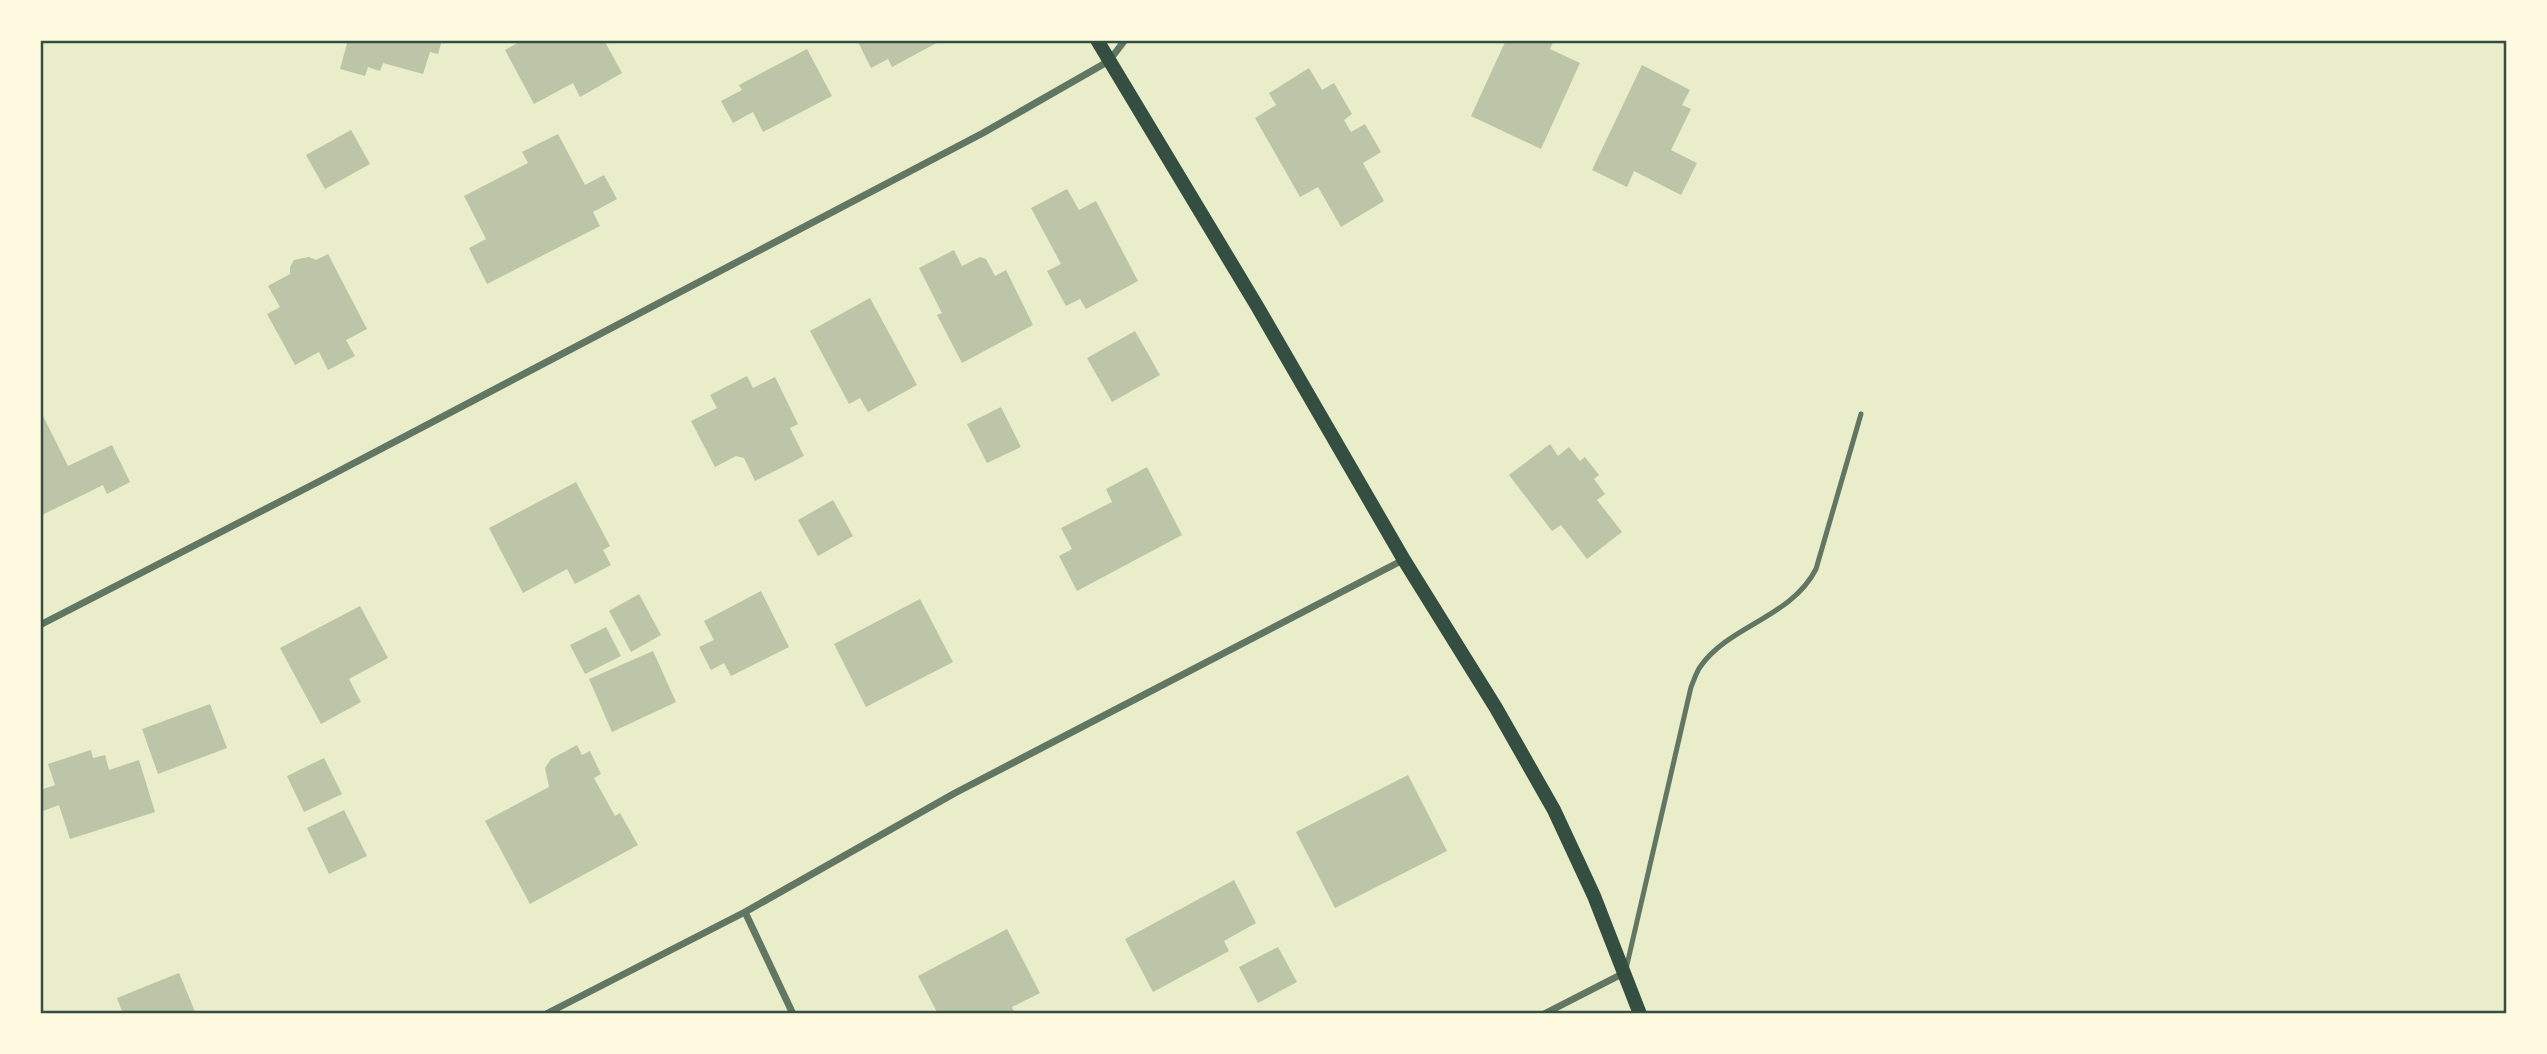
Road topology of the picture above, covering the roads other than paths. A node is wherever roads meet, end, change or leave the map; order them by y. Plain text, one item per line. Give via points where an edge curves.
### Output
1 (1097, 40) edge
2 (1125, 40) edge
3 (1109, 61) junction
4 (1861, 414) dead end
5 (1404, 560) junction
6 (40, 625) edge
7 (745, 912) junction
8 (1625, 973) junction
9 (546, 1014) edge
10 (793, 1014) edge
11 (1545, 1014) edge
12 (1640, 1014) edge

1 - 3 main road
2 - 3 street
3 - 5 main road
3 - 6 street via 983,133
4 - 8 lane via 1808,584 1713,652 1691,687
5 - 7 street via 955,793
5 - 8 main road via 1554,810
7 - 9 street
7 - 10 street
8 - 11 street
8 - 12 main road

